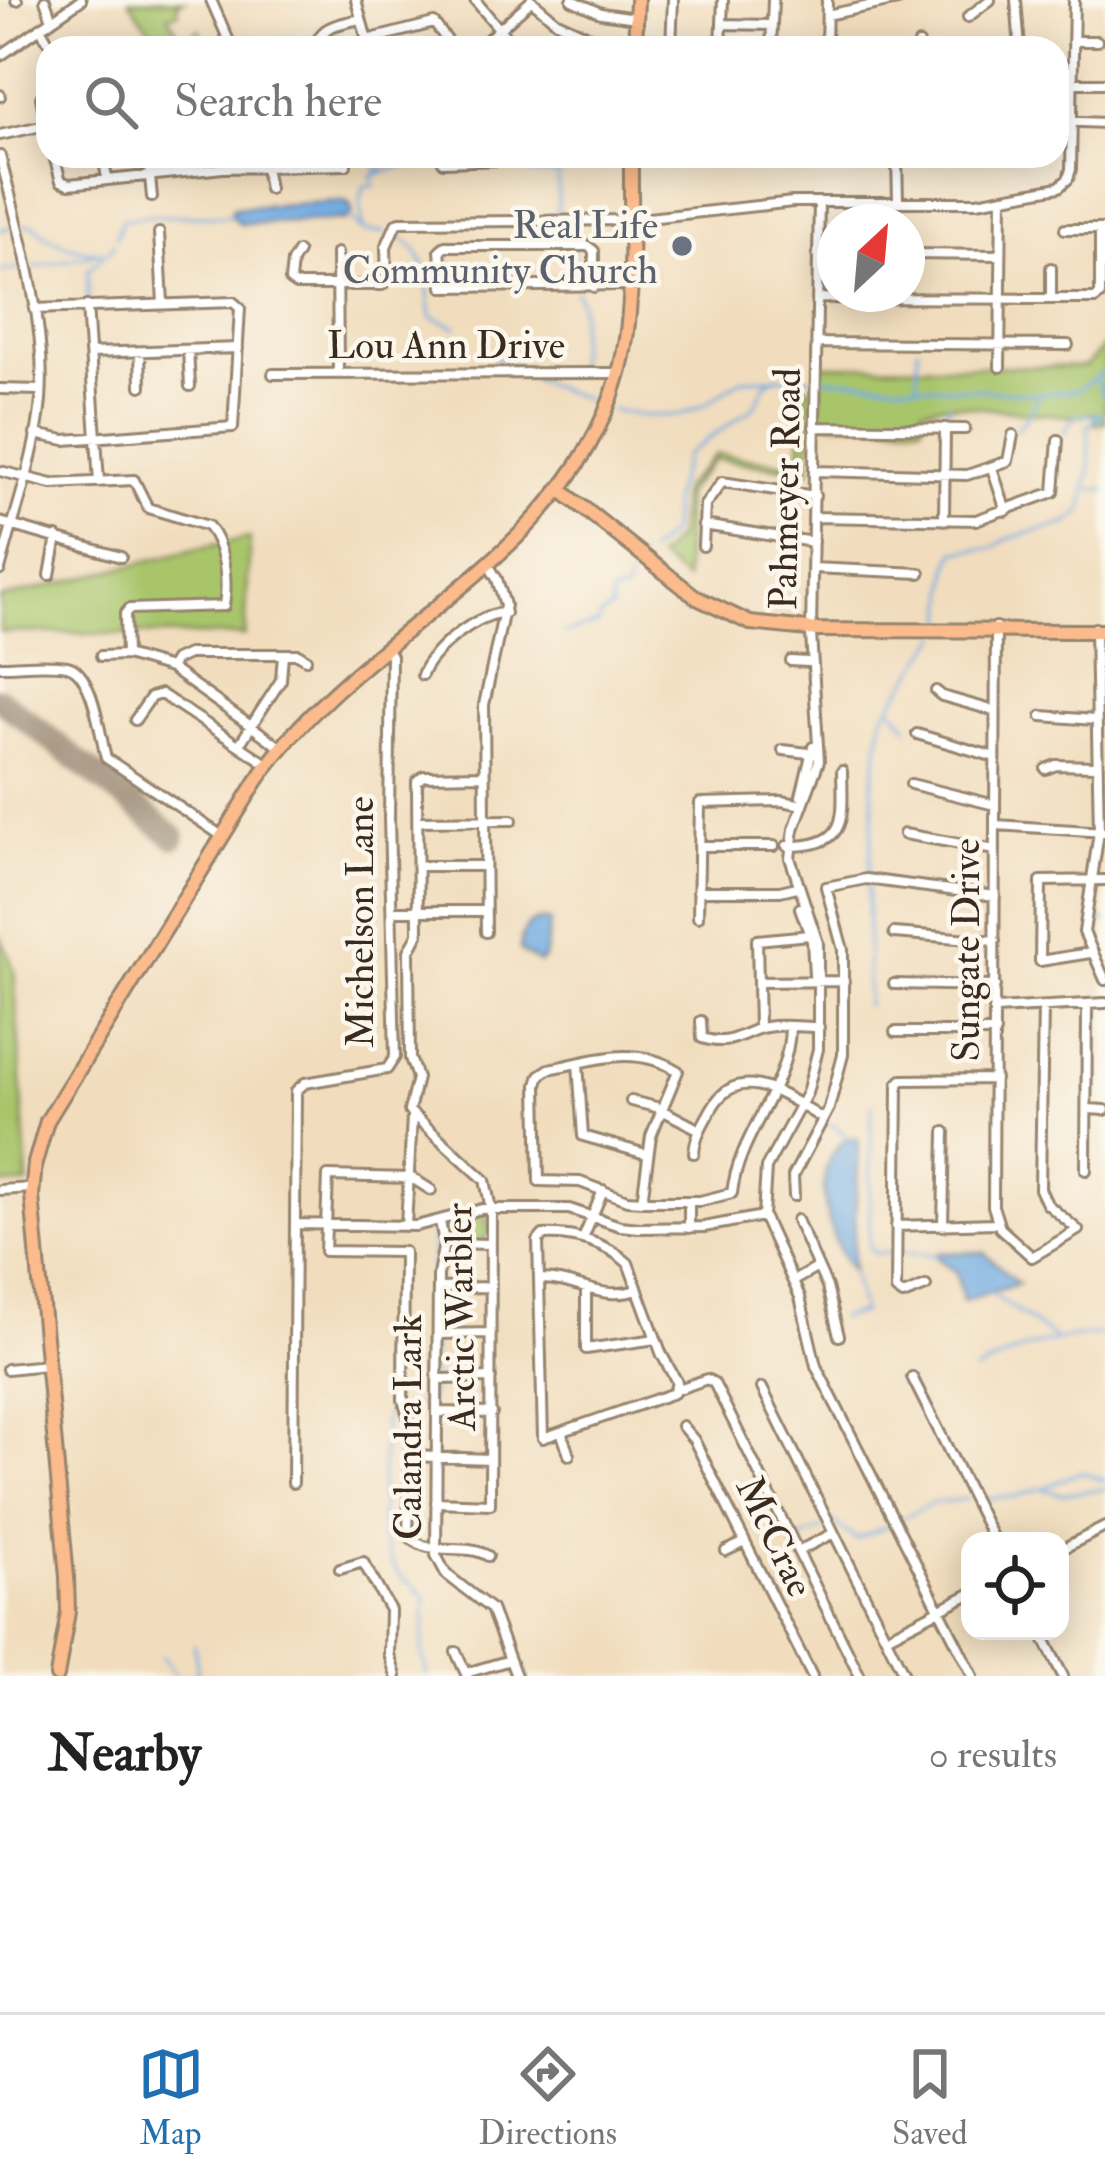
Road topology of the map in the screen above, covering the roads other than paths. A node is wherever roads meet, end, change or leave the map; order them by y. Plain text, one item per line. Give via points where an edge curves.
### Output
1 (45, 0) edge
2 (81, 0) edge
3 (356, 0) edge
4 (475, 0) edge
5 (531, 0) edge
6 (572, 0) edge
7 (637, 0) edge
8 (673, 0) edge
9 (723, 0) edge
10 (773, 0) edge
11 (827, 0) edge
12 (898, 0) edge
13 (990, 0) edge
14 (1016, 0) edge
15 (1074, 0) edge
16 (213, 1) edge
17 (827, 15) junction
18 (968, 17) dead end
19 (636, 18) junction
20 (52, 20) junction
21 (360, 20) junction
22 (722, 24) junction
23 (772, 26) junction
24 (40, 28) junction
25 (498, 31) junction
26 (45, 36) edge
27 (227, 36) edge
28 (320, 36) edge
29 (366, 36) edge
30 (384, 36) edge
31 (444, 36) edge
32 (492, 36) edge
33 (503, 36) edge
34 (588, 36) edge
35 (635, 36) edge
36 (672, 36) edge
37 (721, 36) edge
38 (772, 36) edge
39 (826, 36) edge
40 (1019, 36) edge
41 (1073, 40) junction
42 (1097, 41) dead end
43 (0, 56) edge
44 (1072, 83) junction
45 (1105, 83) edge
46 (1071, 122) junction
47 (1105, 124) edge
48 (36, 130) edge
49 (0, 135) edge
50 (0, 156) edge
51 (58, 168) edge
52 (105, 168) edge
53 (150, 168) edge
54 (226, 168) edge
55 (266, 168) edge
56 (631, 168) edge
57 (898, 168) edge
58 (151, 174) junction
59 (3, 177) edge
60 (107, 178) junction
61 (269, 189) dead end
62 (152, 197) dead end
63 (1003, 198) junction
64 (819, 202) joint
65 (898, 202) junction
66 (630, 220) junction
67 (1065, 229) dead end
68 (1102, 229) edge
69 (160, 233) dead end
70 (298, 252) dead end
71 (337, 253) dead end
72 (925, 254) edge
73 (1002, 255) junction
74 (1051, 268) dead end
75 (339, 285) junction
76 (628, 285) junction
77 (595, 287) junction
78 (1051, 298) junction
79 (925, 299) edge
80 (1001, 300) junction
81 (163, 303) junction
82 (88, 306) junction
83 (34, 309) junction
84 (818, 312) edge
85 (817, 343) junction
86 (1000, 344) junction
87 (1068, 345) dead end
88 (238, 348) junction
89 (188, 350) junction
90 (140, 351) junction
91 (91, 353) junction
92 (1000, 367) dead end
93 (620, 373) junction
94 (273, 374) dead end
95 (338, 374) junction
96 (141, 386) dead end
97 (190, 386) dead end
98 (0, 389) edge
99 (41, 390) junction
100 (813, 427) junction
101 (945, 428) junction
102 (965, 429) dead end
103 (35, 434) junction
104 (96, 436) junction
105 (1013, 436) dead end
106 (1058, 440) dead end
107 (992, 468) junction
108 (0, 471) edge
109 (814, 471) junction
110 (944, 472) junction
111 (24, 477) junction
112 (99, 482) junction
113 (562, 491) junction
114 (814, 496) junction
115 (1006, 511) junction
116 (814, 518) junction
117 (944, 520) junction
118 (0, 522) edge
119 (11, 525) junction
120 (704, 525) junction
121 (57, 537) junction
122 (813, 542) junction
123 (703, 546) dead end
124 (121, 557) dead end
125 (487, 562) junction
126 (813, 568) junction
127 (0, 570) edge
128 (920, 573) dead end
129 (50, 575) dead end
130 (505, 614) junction
131 (996, 628) junction
132 (1100, 629) edge
133 (811, 631) junction
134 (386, 648) junction
135 (283, 654) junction
136 (126, 655) junction
137 (101, 656) dead end
138 (306, 659) dead end
139 (1100, 661) edge
140 (791, 662) dead end
141 (808, 662) junction
142 (0, 666) edge
143 (170, 668) junction
144 (422, 675) dead end
145 (936, 691) dead end
146 (995, 711) junction
147 (1042, 716) dead end
148 (1098, 718) edge
149 (135, 720) dead end
150 (252, 725) junction
151 (917, 734) dead end
152 (241, 742) dead end
153 (280, 747) junction
154 (783, 750) dead end
155 (816, 754) junction
156 (995, 757) junction
157 (268, 764) junction
158 (1095, 766) junction
159 (1046, 769) dead end
160 (842, 771) dead end
161 (484, 775) junction
162 (1100, 783) edge
163 (911, 784) dead end
164 (800, 804) junction
165 (995, 805) junction
166 (418, 820) junction
167 (512, 820) dead end
168 (485, 821) junction
169 (995, 825) junction
170 (1102, 832) edge
171 (904, 834) dead end
172 (222, 836) junction
173 (698, 846) junction
174 (774, 846) dead end
175 (788, 846) junction
176 (995, 850) junction
177 (418, 866) junction
178 (485, 866) junction
179 (1089, 880) junction
180 (1105, 880) edge
181 (795, 888) junction
182 (698, 891) junction
183 (995, 896) junction
184 (397, 911) dead end
185 (485, 911) junction
186 (417, 912) junction
187 (698, 917) dead end
188 (486, 932) dead end
189 (894, 933) dead end
190 (813, 934) junction
191 (995, 941) junction
192 (1090, 953) junction
193 (1105, 980) edge
194 (844, 981) junction
195 (758, 982) junction
196 (816, 982) junction
197 (894, 984) dead end
198 (995, 986) junction
199 (1105, 1003) edge
200 (1088, 1004) junction
201 (1042, 1007) junction
202 (995, 1010) junction
203 (701, 1021) dead end
204 (790, 1027) junction
205 (817, 1027) junction
206 (759, 1028) junction
207 (895, 1032) dead end
208 (995, 1032) junction
209 (578, 1063) junction
210 (995, 1078) junction
211 (774, 1090) junction
212 (631, 1101) dead end
213 (797, 1107) junction
214 (661, 1109) junction
215 (1088, 1109) junction
216 (1105, 1110) edge
217 (411, 1114) junction
218 (823, 1119) junction
219 (700, 1130) junction
220 (945, 1132) dead end
221 (694, 1153) dead end
222 (646, 1154) junction
223 (1086, 1170) dead end
224 (408, 1178) junction
225 (32, 1188) junction
226 (0, 1190) edge
227 (430, 1190) dead end
228 (602, 1190) junction
229 (794, 1196) dead end
230 (642, 1201) junction
231 (689, 1201) junction
232 (491, 1209) junction
233 (592, 1216) junction
234 (763, 1216) junction
235 (797, 1220) dead end
236 (440, 1221) junction
237 (295, 1223) junction
238 (997, 1223) junction
239 (326, 1225) junction
240 (406, 1226) junction
241 (896, 1226) junction
242 (943, 1226) junction
243 (689, 1228) junction
244 (584, 1239) junction
245 (444, 1243) junction
246 (490, 1244) junction
247 (818, 1268) junction
248 (539, 1279) junction
249 (793, 1281) junction
250 (926, 1286) dead end
251 (490, 1287) junction
252 (437, 1288) junction
253 (586, 1288) junction
254 (638, 1290) junction
255 (438, 1334) junction
256 (491, 1334) junction
257 (839, 1336) dead end
258 (656, 1339) junction
259 (46, 1365) junction
260 (7, 1369) dead end
261 (912, 1377) dead end
262 (492, 1378) junction
263 (439, 1379) junction
264 (762, 1388) dead end
265 (676, 1390) junction
266 (438, 1412) junction
267 (492, 1413) junction
268 (682, 1426) dead end
269 (562, 1434) junction
270 (569, 1454) dead end
271 (410, 1456) junction
272 (436, 1457) junction
273 (490, 1459) junction
274 (293, 1483) dead end
275 (436, 1502) junction
276 (1105, 1527) edge
277 (990, 1532) edge
278 (834, 1533) junction
279 (745, 1542) junction
280 (1069, 1545) edge
281 (435, 1547) junction
282 (727, 1551) dead end
283 (798, 1551) junction
284 (488, 1556) dead end
285 (340, 1569) dead end
286 (961, 1598) edge
287 (940, 1609) junction
288 (886, 1637) junction
289 (1045, 1640) edge
290 (456, 1652) dead end
291 (510, 1660) junction
292 (467, 1675) edge
293 (57, 1676) edge
294 (396, 1676) edge
295 (516, 1676) edge
296 (812, 1676) edge
297 (860, 1676) edge
298 (904, 1676) edge
299 (974, 1676) edge
300 (1063, 1676) edge

1 - 20 street
2 - 20 street
3 - 21 street
4 - 25 street
5 - 25 street
5 - 34 street
6 - 19 street
7 - 19 main road
8 - 36 street
9 - 22 street
10 - 23 street
11 - 17 street
12 - 17 street
13 - 18 street
14 - 40 street
15 - 41 street
16 - 27 street
17 - 39 street
19 - 35 main road
20 - 24 street
21 - 28 street
21 - 29 street
22 - 23 street
22 - 37 street
23 - 38 street
24 - 26 street
24 - 43 street
25 - 32 street
25 - 33 street
30 - 31 street via 436,24
41 - 42 street
41 - 44 street
44 - 45 street
44 - 46 street
46 - 47 street
46 - 63 street via 1069,178
48 - 49 street
50 - 59 street
51 - 60 street via 63,183
52 - 60 street
53 - 58 street
54 - 58 street
55 - 61 street
56 - 66 main road
57 - 65 street
58 - 60 street
58 - 62 street
59 - 83 street
63 - 65 street
63 - 73 street
64 - 65 street
64 - 66 street
66 - 75 street via 400,222 386,247 385,284
66 - 76 main road
67 - 68 street
68 - 78 street via 1098,298
69 - 81 street
70 - 75 street via 292,284
71 - 75 street
72 - 73 street
73 - 80 street
74 - 78 street
75 - 95 street
76 - 77 street
76 - 93 main road
77 - 77 street via 588,246 440,252 441,286
78 - 80 street
79 - 80 street
80 - 86 street
81 - 82 street
81 - 88 street via 237,304
82 - 83 street
82 - 91 street
83 - 99 street
84 - 85 street, Pahmeyer Road
85 - 86 street
85 - 100 street, Pahmeyer Road
86 - 87 street
86 - 92 street
88 - 89 street
88 - 104 street via 233,427
89 - 90 street
89 - 97 street
90 - 91 street
90 - 96 street
91 - 104 street
93 - 95 street, Lou Ann Drive
93 - 113 main road via 596,436
94 - 95 street, Lou Ann Drive
98 - 99 street
99 - 103 street
100 - 101 street
100 - 109 street, Pahmeyer Road
101 - 102 street
101 - 110 street
103 - 104 street
103 - 111 street
104 - 112 street
105 - 107 street via 1011,456
106 - 115 street via 1054,492
107 - 110 street
107 - 115 street
108 - 111 street
109 - 110 street
109 - 114 street, Pahmeyer Road
110 - 117 street
111 - 112 street
111 - 119 street
112 - 136 street via 134,480 148,508 205,524 225,570 224,607 129,609
113 - 125 main road
113 - 133 main road via 706,604 774,628
114 - 116 street, Pahmeyer Road
114 - 120 street via 724,482 706,502
115 - 117 street
116 - 117 street
116 - 122 street, Pahmeyer Road
118 - 119 street
119 - 121 street
119 - 127 street
120 - 122 street
120 - 123 street
121 - 124 street
121 - 129 street
122 - 126 street, Pahmeyer Road
125 - 130 street
125 - 134 main road
126 - 128 street
126 - 133 street, Pahmeyer Road
130 - 144 street via 479,618
130 - 161 street via 484,705
131 - 132 main road
131 - 133 main road
131 - 146 street, Sungate Drive
132 - 139 street
133 - 141 street, Pahmeyer Road
133 - 155 street, Pahmeyer Road
134 - 153 main road
134 - 237 street, Michelson Lane via 394,1057 383,1070 298,1086
135 - 138 street
135 - 143 street via 188,654
135 - 150 street via 281,680
136 - 137 street
136 - 143 street
139 - 148 street
140 - 141 street
141 - 155 street, Pahmeyer Road
142 - 172 street via 78,671 106,758
143 - 150 street
145 - 146 street
146 - 156 street, Sungate Drive
147 - 148 street
148 - 158 street
149 - 157 street via 161,694
150 - 152 street
150 - 153 street
151 - 156 street
153 - 157 main road
154 - 155 street
155 - 164 street, Pahmeyer Road via 816,774
156 - 165 street, Sungate Drive
157 - 172 main road
158 - 159 street
158 - 162 street
160 - 175 street via 836,839
161 - 166 street via 418,777
161 - 168 street
162 - 170 street
163 - 165 street
164 - 173 street via 700,802
164 - 175 street, Pahmeyer Road
165 - 169 street, Sungate Drive
166 - 168 street
166 - 177 street
167 - 168 street
168 - 178 street
169 - 170 street
169 - 176 street, Sungate Drive
170 - 179 street
171 - 176 street
172 - 225 main road via 53,1109
173 - 174 street
173 - 182 street
175 - 181 street, Pahmeyer Road
176 - 183 street, Sungate Drive
177 - 178 street
177 - 186 street
178 - 185 street
179 - 180 street
179 - 192 street
179 - 192 street via 1041,880 1040,961
181 - 182 street
181 - 190 street, Pahmeyer Road
182 - 187 street
183 - 191 street, Sungate Drive
183 - 194 street via 872,880 825,889 842,938
184 - 186 street
185 - 186 street
185 - 188 street
186 - 217 street via 409,951 417,1078
189 - 191 street
190 - 195 street via 758,938
190 - 196 street, Pahmeyer Road
191 - 198 street, Sungate Drive
192 - 193 street
194 - 196 street
194 - 218 street via 843,1055
195 - 196 street
195 - 206 street
196 - 205 street, Pahmeyer Road
197 - 198 street
198 - 202 street, Sungate Drive
199 - 200 street
200 - 201 street
200 - 215 street
201 - 202 street
201 - 238 street via 1040,1189 1078,1231 1033,1258
202 - 208 street, Sungate Drive
203 - 206 street via 703,1040 737,1040
204 - 205 street
204 - 206 street
204 - 211 street
205 - 213 street, Pahmeyer Road via 815,1068
207 - 208 street
208 - 210 street, Sungate Drive
209 - 214 street via 637,1054 658,1060 679,1072
209 - 222 street via 583,1135
209 - 228 street via 545,1070 537,1082 539,1181
210 - 238 street, Sungate Drive
210 - 241 street via 899,1082
211 - 213 street
211 - 219 street via 751,1083 726,1091
211 - 231 street via 741,1153 732,1193
212 - 214 street
213 - 218 street
213 - 234 street, Pahmeyer Road via 764,1174
214 - 219 street
214 - 222 street
215 - 216 street
215 - 223 street
217 - 224 street
217 - 232 street, Arctic Warbler via 483,1177
218 - 229 street via 793,1176
219 - 221 street
220 - 242 street
222 - 230 street
224 - 227 street
224 - 239 street via 328,1176
224 - 240 street
225 - 226 street
225 - 259 main road
228 - 230 street
228 - 233 street
230 - 231 street
231 - 243 street
232 - 233 street
232 - 236 street
232 - 246 street, Arctic Warbler
233 - 243 street via 632,1228
233 - 244 street
234 - 243 street
234 - 249 street
235 - 247 street
236 - 240 street
236 - 245 street, Calandra Lark
237 - 239 street
237 - 274 street, Michelson Lane
238 - 242 street
239 - 240 street
239 - 271 street via 326,1251 404,1252
241 - 242 street
241 - 250 street via 898,1294
244 - 248 street via 540,1237
244 - 254 street via 622,1257
245 - 246 street
245 - 252 street, Calandra Lark
246 - 251 street, Arctic Warbler
247 - 249 street
247 - 257 street
248 - 253 street
248 - 269 street via 541,1432 547,1439
249 - 287 street via 816,1366
251 - 252 street
251 - 256 street, Arctic Warbler
252 - 255 street, Calandra Lark
253 - 254 street
253 - 258 street via 586,1349
254 - 258 street
255 - 256 street
255 - 263 street, Calandra Lark
256 - 262 street, Arctic Warbler
258 - 265 street
259 - 260 street
259 - 293 main road via 67,1577
261 - 277 street
262 - 263 street
262 - 267 street, Arctic Warbler
263 - 266 street, Calandra Lark
264 - 278 street
265 - 269 street
265 - 283 street via 710,1379
266 - 267 street
266 - 272 street, Calandra Lark
267 - 273 street, Arctic Warbler
268 - 279 street, McCrae
269 - 270 street
271 - 272 street
271 - 281 street via 408,1534
272 - 273 street
272 - 275 street, Calandra Lark
273 - 275 street, Arctic Warbler via 490,1504
275 - 281 street, Calandra Lark
276 - 280 street
278 - 283 street
278 - 288 street
279 - 282 street
279 - 296 street, McCrae
281 - 284 street
281 - 291 street, Calandra Lark via 446,1574 487,1604
283 - 297 street
285 - 294 street via 363,1562 390,1610
286 - 287 street
287 - 288 street
287 - 299 street
288 - 298 street
289 - 300 street
290 - 292 street
291 - 292 street
291 - 295 street, Calandra Lark

